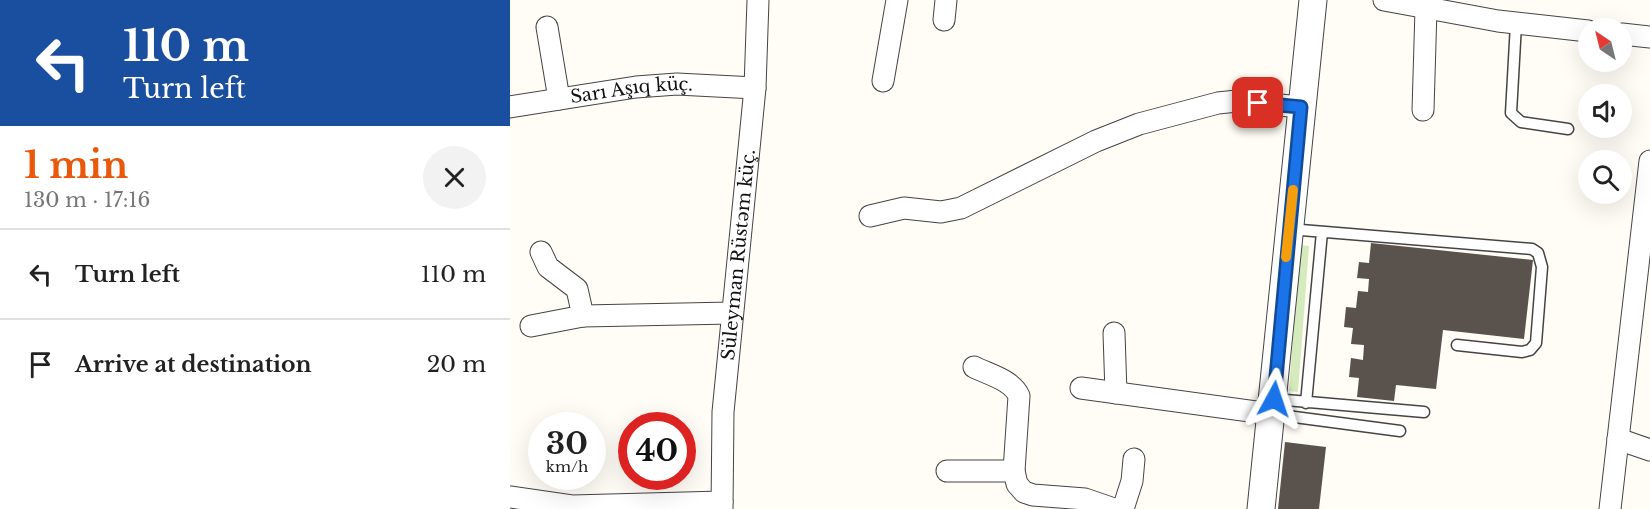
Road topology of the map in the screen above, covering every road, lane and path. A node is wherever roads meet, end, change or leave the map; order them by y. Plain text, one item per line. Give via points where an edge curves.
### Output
1 (758, 0) edge
2 (897, 0) edge
3 (1313, 0) edge
4 (1384, 0) edge
5 (1426, 9) junction
6 (1516, 24) junction
7 (547, 27) dead end
8 (1578, 30) edge
9 (1632, 35) edge
10 (1650, 37) edge
11 (883, 81) dead end
12 (755, 88) junction
13 (560, 99) junction
14 (510, 107) edge
15 (1301, 107) junction
16 (1423, 110) dead end
17 (1568, 129) dead end
18 (1650, 161) edge
19 (870, 216) dead end
20 (1288, 229) junction
21 (1322, 232) junction
22 (541, 252) dead end
23 (732, 313) junction
24 (583, 316) junction
25 (531, 326) dead end
26 (1114, 333) dead end
27 (1457, 345) dead end
28 (974, 368) dead end
29 (1081, 388) dead end
30 (1116, 393) junction
31 (1306, 403) junction
32 (1273, 406) junction
33 (1424, 412) dead end
34 (1400, 431) dead end
35 (1618, 440) junction
36 (1650, 450) edge
37 (1134, 459) dead end
38 (947, 471) dead end
39 (1014, 471) junction
40 (510, 497) edge
41 (722, 506) edge
42 (1114, 509) edge
43 (1123, 509) edge
44 (1261, 509) edge
45 (1610, 509) edge

1 - 12 street, Süleyman Rüstəm küç.
2 - 11 street
3 - 15 street
4 - 5 street
5 - 6 street
5 - 16 street
6 - 8 street
6 - 17 lane via 1511,112 1521,122
7 - 13 street
9 - 10 street
12 - 13 street, Sarı Aşıq küç. via 677,84
12 - 23 street, Süleyman Rüstəm küç.
13 - 14 street, Sarı Aşıq küç.
15 - 19 street via 1218,103 1139,124 1107,137 961,208 941,212 904,208
15 - 20 street
18 - 35 street
20 - 21 lane
20 - 32 street
21 - 27 lane via 1538,252 1542,267 1536,343 1530,350
21 - 31 lane
22 - 24 street via 548,267 577,289
23 - 24 street
23 - 41 street, Süleyman Rüstəm küç. via 723,412
24 - 25 street
26 - 30 street
28 - 39 street via 1016,388 1019,396
29 - 30 street
30 - 32 street
31 - 32 lane
31 - 33 lane
32 - 34 lane
32 - 44 street
35 - 36 street
35 - 45 street
37 - 43 street
38 - 39 street
39 - 42 street via 1024,492 1085,499
40 - 41 street via 572,506

